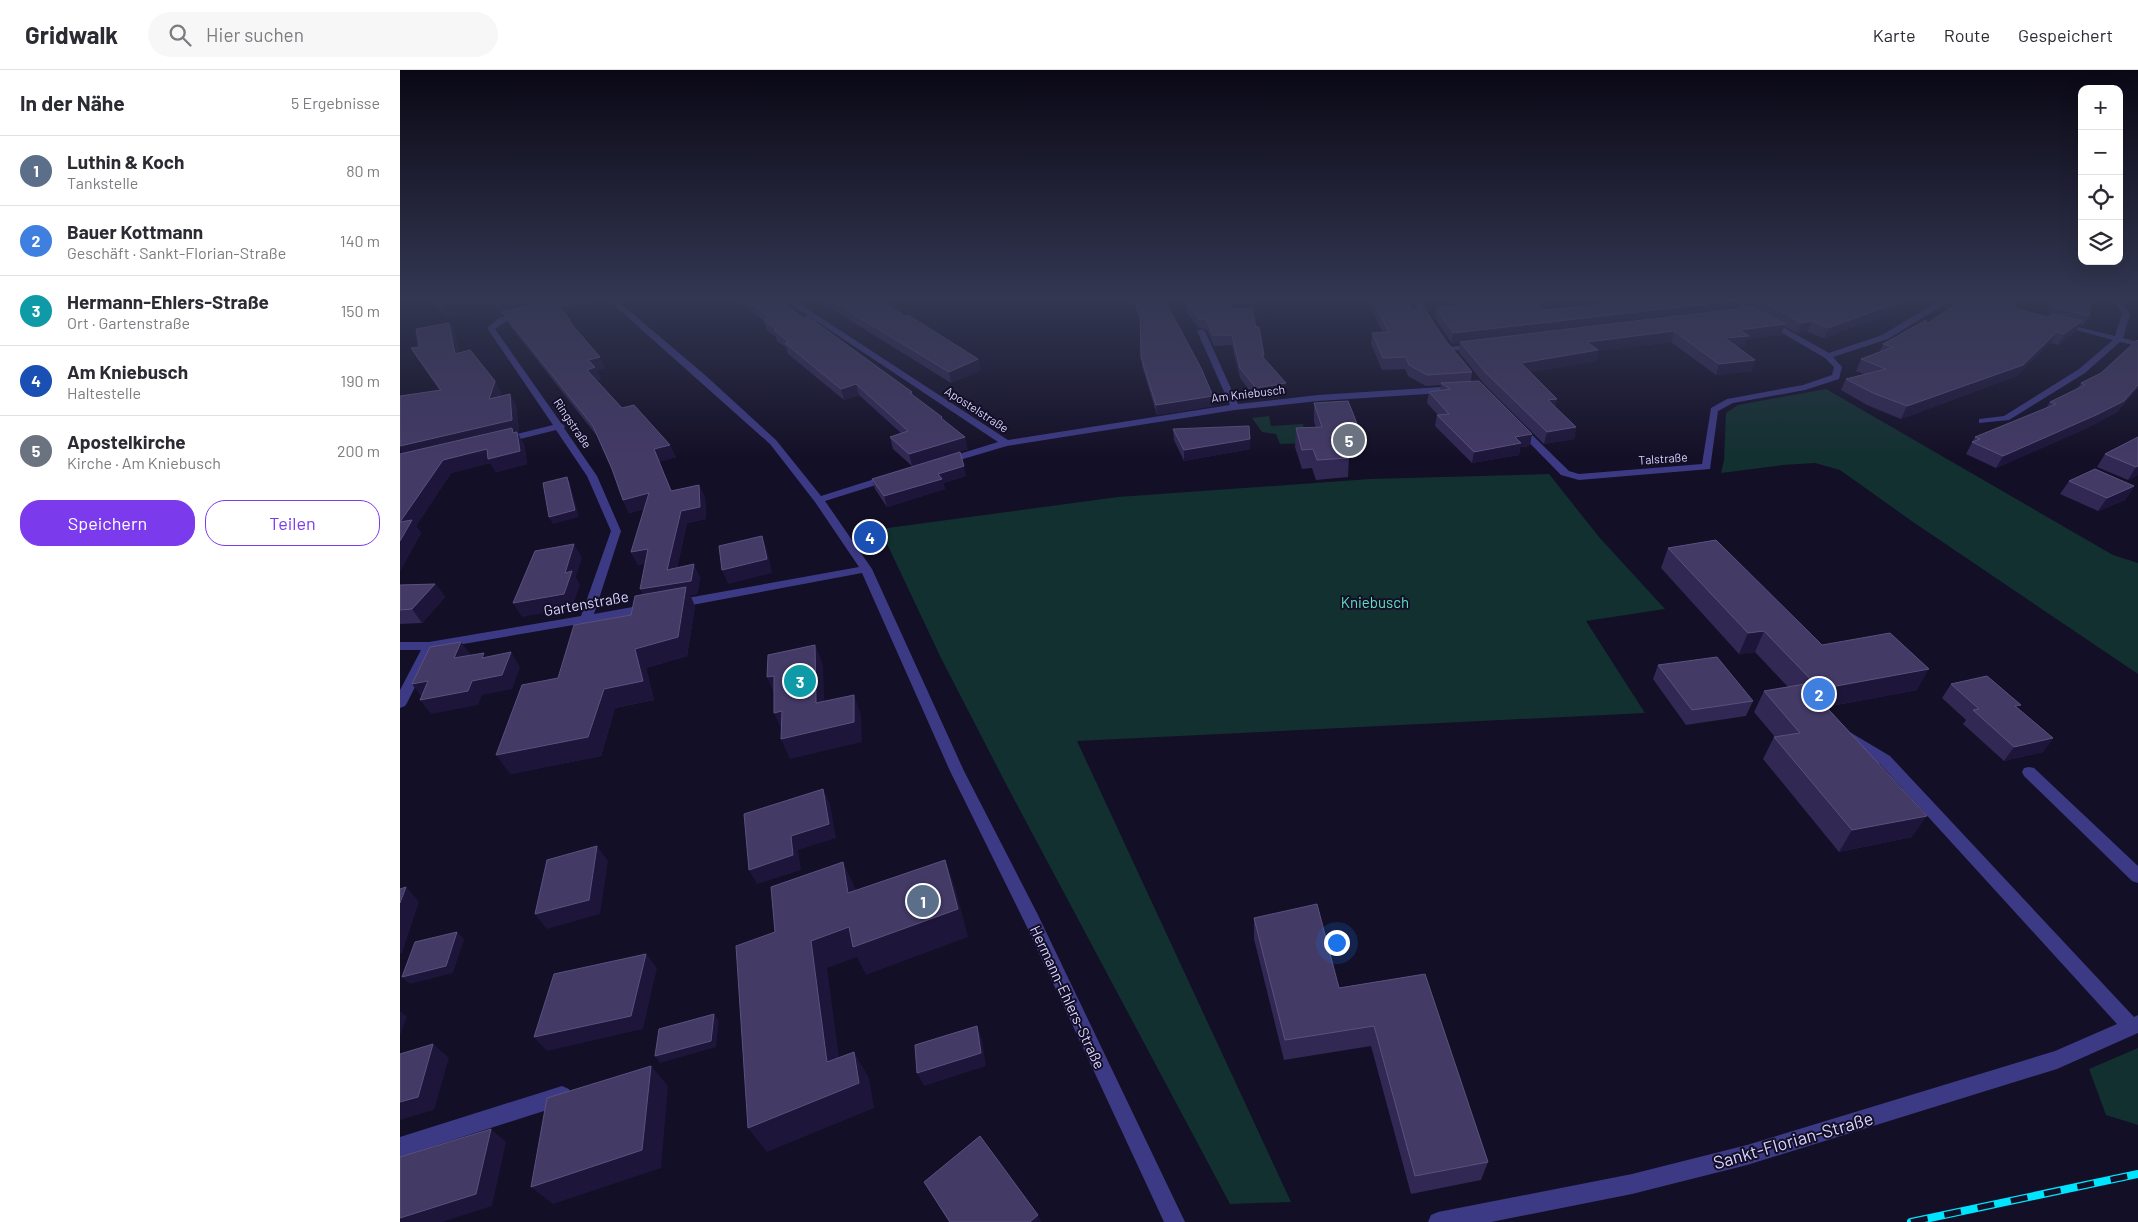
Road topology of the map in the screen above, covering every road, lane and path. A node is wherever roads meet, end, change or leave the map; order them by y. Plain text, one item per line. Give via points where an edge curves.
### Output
1 (507, 351) edge
2 (671, 351) edge
3 (866, 351) edge
4 (1210, 351) edge
5 (1451, 351) edge
6 (1819, 351) edge
7 (1844, 351) edge
8 (2106, 351) edge
9 (1455, 356) edge
10 (1828, 356) junction
11 (1471, 388) edge
12 (1235, 407) junction
13 (1982, 421) dead end
14 (1514, 422) edge
15 (560, 426) junction
16 (492, 443) edge
17 (1006, 443) junction
18 (940, 463) edge
19 (902, 474) edge
20 (819, 500) junction
21 (866, 569) junction
22 (586, 619) junction
23 (400, 646) edge
24 (429, 646) junction
25 (400, 703) edge
26 (1837, 729) edge
27 (2029, 772) dead end
28 (2138, 876) edge
29 (2135, 1025) edge
30 (578, 1091) edge
31 (400, 1147) edge
32 (1175, 1222) edge
33 (1438, 1222) edge

1 - 15 street, Ringstraße
2 - 20 street, Hermann-Ehlers-Straße via 773,442
3 - 17 street, Apostelstraße
4 - 12 street
5 - 9 street
6 - 10 street
7 - 10 street
8 - 13 street via 2082,371 2006,418
10 - 14 street, Talstraße via 1838,367 1836,377 1805,387 1730,401 1714,410 1707,467 1579,477 1565,473
11 - 12 street, Am Kniebusch
12 - 17 street, Am Kniebusch
15 - 16 street
15 - 22 street, Ringstraße via 592,476 616,531
17 - 18 street, Am Kniebusch
19 - 20 street
20 - 21 street, Hermann-Ehlers-Straße
21 - 22 street, Gartenstraße via 843,576
21 - 32 street, Hermann-Ehlers-Straße via 957,770
22 - 24 street, Gartenstraße
23 - 24 street, Gartenstraße
24 - 25 street
26 - 29 street via 1885,760
27 - 28 street
29 - 33 street, Sankt-Florian-Straße via 2057,1060 1747,1155 1632,1184
30 - 31 street

